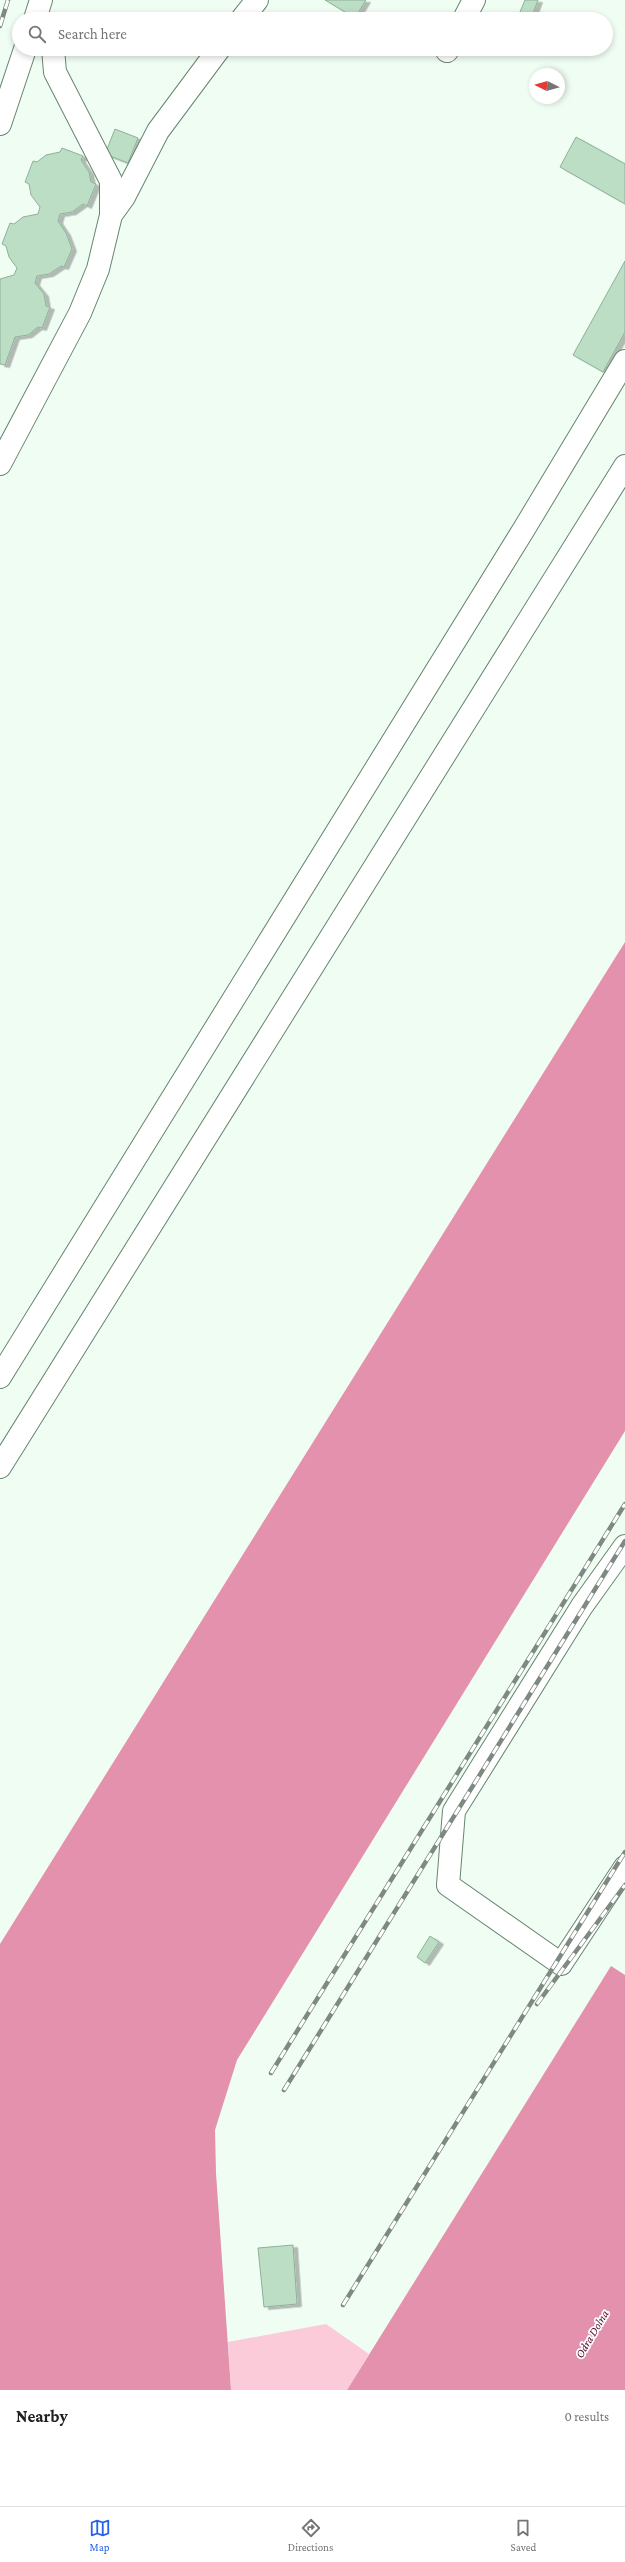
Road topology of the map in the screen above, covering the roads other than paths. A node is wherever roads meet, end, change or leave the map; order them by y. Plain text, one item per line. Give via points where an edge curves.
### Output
1 (41, 0) edge
2 (47, 0) edge
3 (257, 0) edge
4 (474, 0) edge
5 (37, 12) edge
6 (48, 12) edge
7 (248, 12) edge
8 (468, 12) edge
9 (23, 56) edge
10 (54, 56) edge
11 (215, 56) edge
12 (0, 124) edge
13 (111, 215) junction
14 (625, 361) edge
15 (0, 464) edge
16 (625, 466) edge
17 (0, 1378) edge
18 (0, 1467) edge
19 (625, 1546) edge
20 (625, 1867) edge

1 - 5 lane
2 - 6 lane
3 - 7 lane
4 - 8 lane
9 - 12 lane
10 - 13 lane via 55,72 111,181
11 - 13 lane via 158,130 124,197
13 - 15 lane via 98,269 80,313
14 - 17 lane
16 - 18 lane
19 - 20 lane via 582,1606 454,1811 448,1885 561,1964

